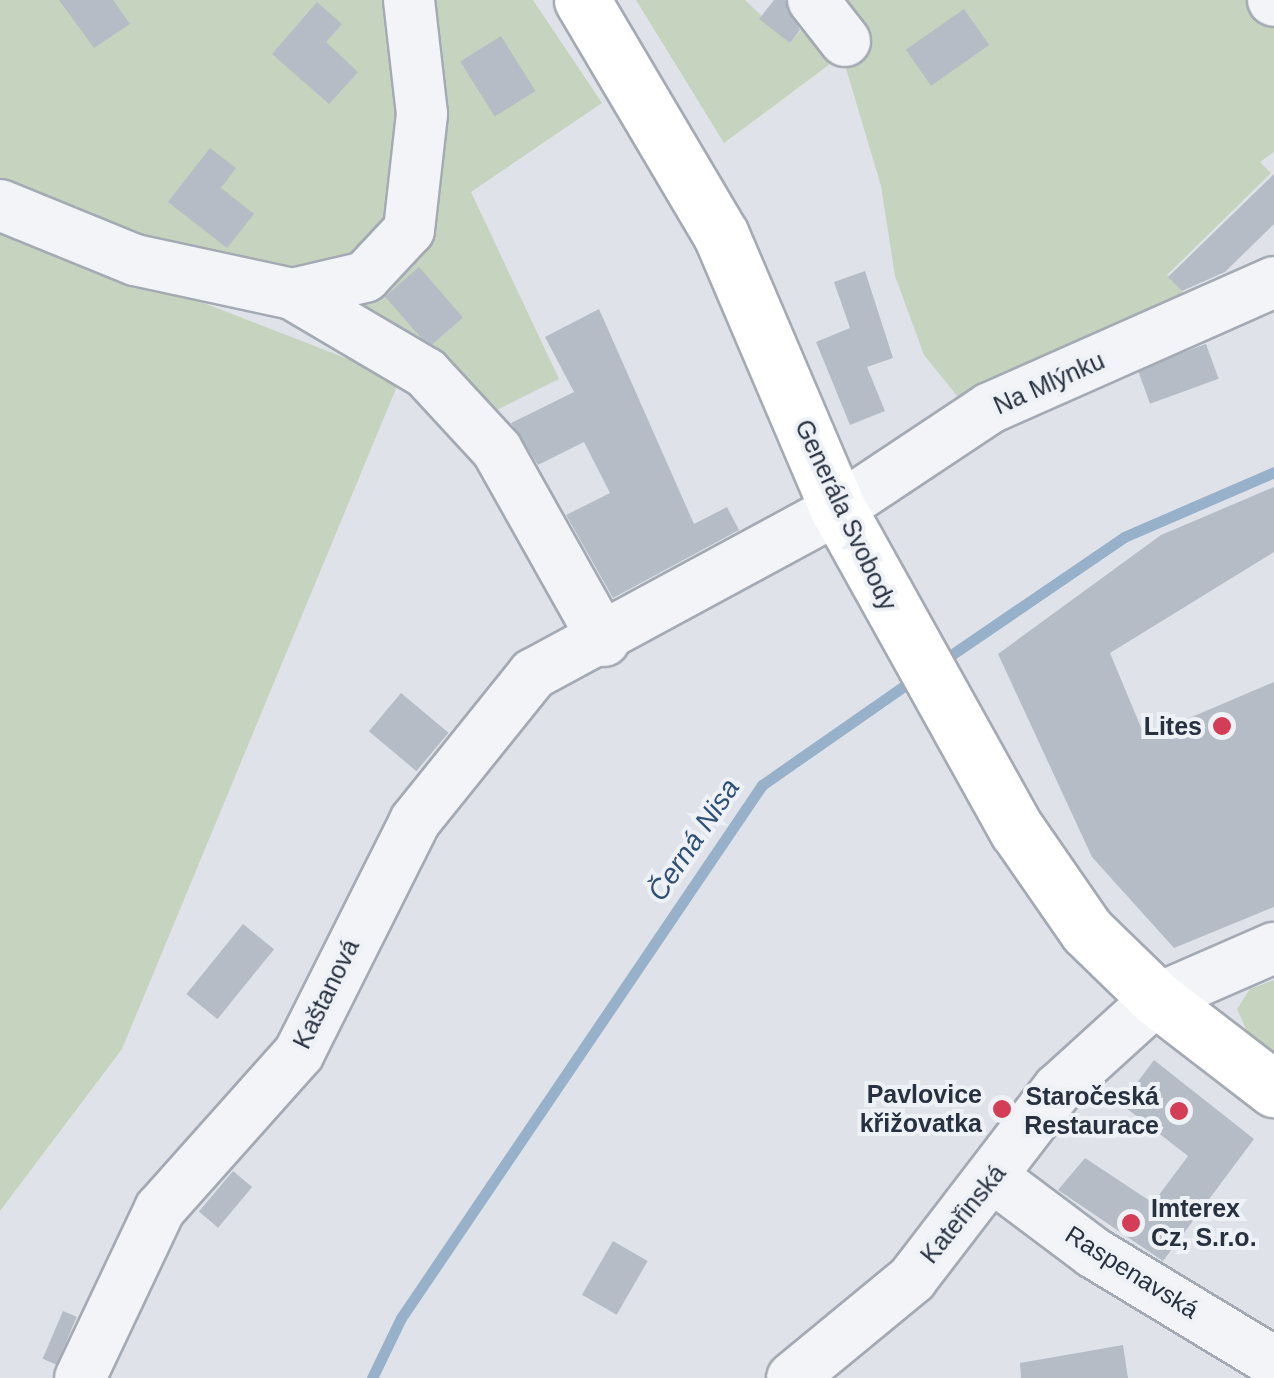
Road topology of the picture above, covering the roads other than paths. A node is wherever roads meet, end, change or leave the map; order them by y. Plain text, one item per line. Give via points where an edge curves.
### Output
1 (408, 0) edge
2 (582, 0) edge
3 (813, 0) edge
4 (846, 41) dead end
5 (0, 205) edge
6 (1266, 278) edge
7 (292, 294) junction
8 (838, 509) junction
9 (604, 641) junction
10 (1274, 948) edge
11 (1157, 999) junction
12 (1274, 1089) edge
13 (994, 1178) junction
14 (1274, 1362) edge
15 (80, 1378) edge
16 (792, 1378) edge

1 - 7 street via 422,114 409,230 365,277
2 - 8 main road, Generála Svobody via 722,236
3 - 4 street
5 - 7 street via 135,260
6 - 8 street, Na Mlýnku via 990,408
7 - 9 street via 426,373 497,450
8 - 9 street, Kaštanová
8 - 11 main road, Generála Svobody via 952,720 1087,931
9 - 15 street, Kaštanová via 533,674 415,821 299,1053 160,1208
10 - 11 street, Kateřinská
11 - 12 main road, Generála Svobody
11 - 13 street, Kateřinská via 1058,1089
13 - 14 street, Raspenavská via 1094,1253
13 - 16 street, Kateřinská via 912,1279

